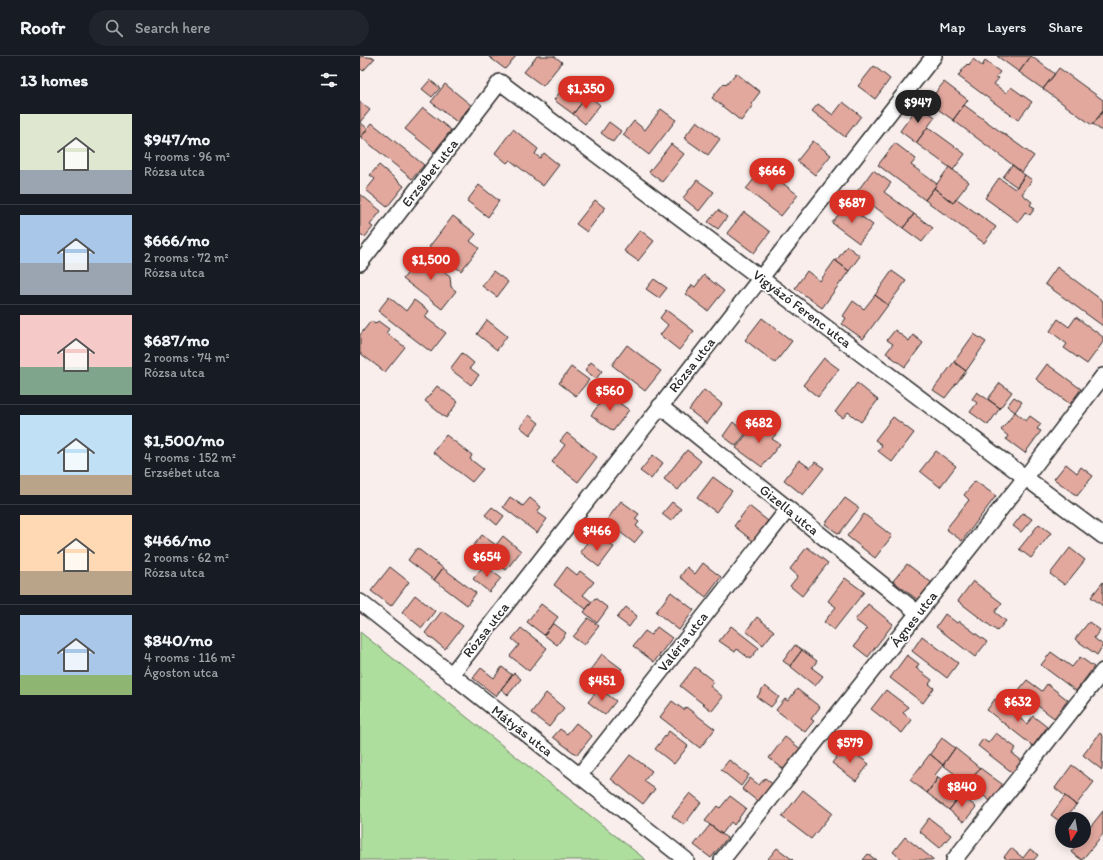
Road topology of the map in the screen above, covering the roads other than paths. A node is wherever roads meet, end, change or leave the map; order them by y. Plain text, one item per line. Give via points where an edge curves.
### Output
1 (930, 57) edge
2 (500, 82) joint
3 (360, 263) edge
4 (761, 278) junction
5 (1103, 376) edge
6 (660, 406) junction
7 (1026, 478) junction
8 (788, 509) junction
9 (1103, 536) edge
10 (360, 602) edge
11 (918, 613) junction
12 (1103, 671) edge
13 (451, 675) junction
14 (579, 776) junction
15 (686, 860) edge
16 (722, 860) edge
17 (954, 860) edge

1 - 4 street, Rózsa utca
2 - 3 street, Erzsébet utca
2 - 4 street, Vigyázó Ferenc utca
4 - 6 street, Rózsa utca
4 - 7 street, Vigyázó Ferenc utca
5 - 7 street, Ágnes utca
6 - 8 street, Gizella utca
6 - 13 street, Rózsa utca
7 - 9 street, Vigyázó Ferenc utca
7 - 11 street, Ágnes utca
8 - 11 street, Gizella utca
8 - 14 street, Valéria utca
10 - 13 street, Mátyás utca
11 - 16 street, Ágnes utca
12 - 17 street
13 - 14 street, Mátyás utca
14 - 15 street, Mátyás utca

